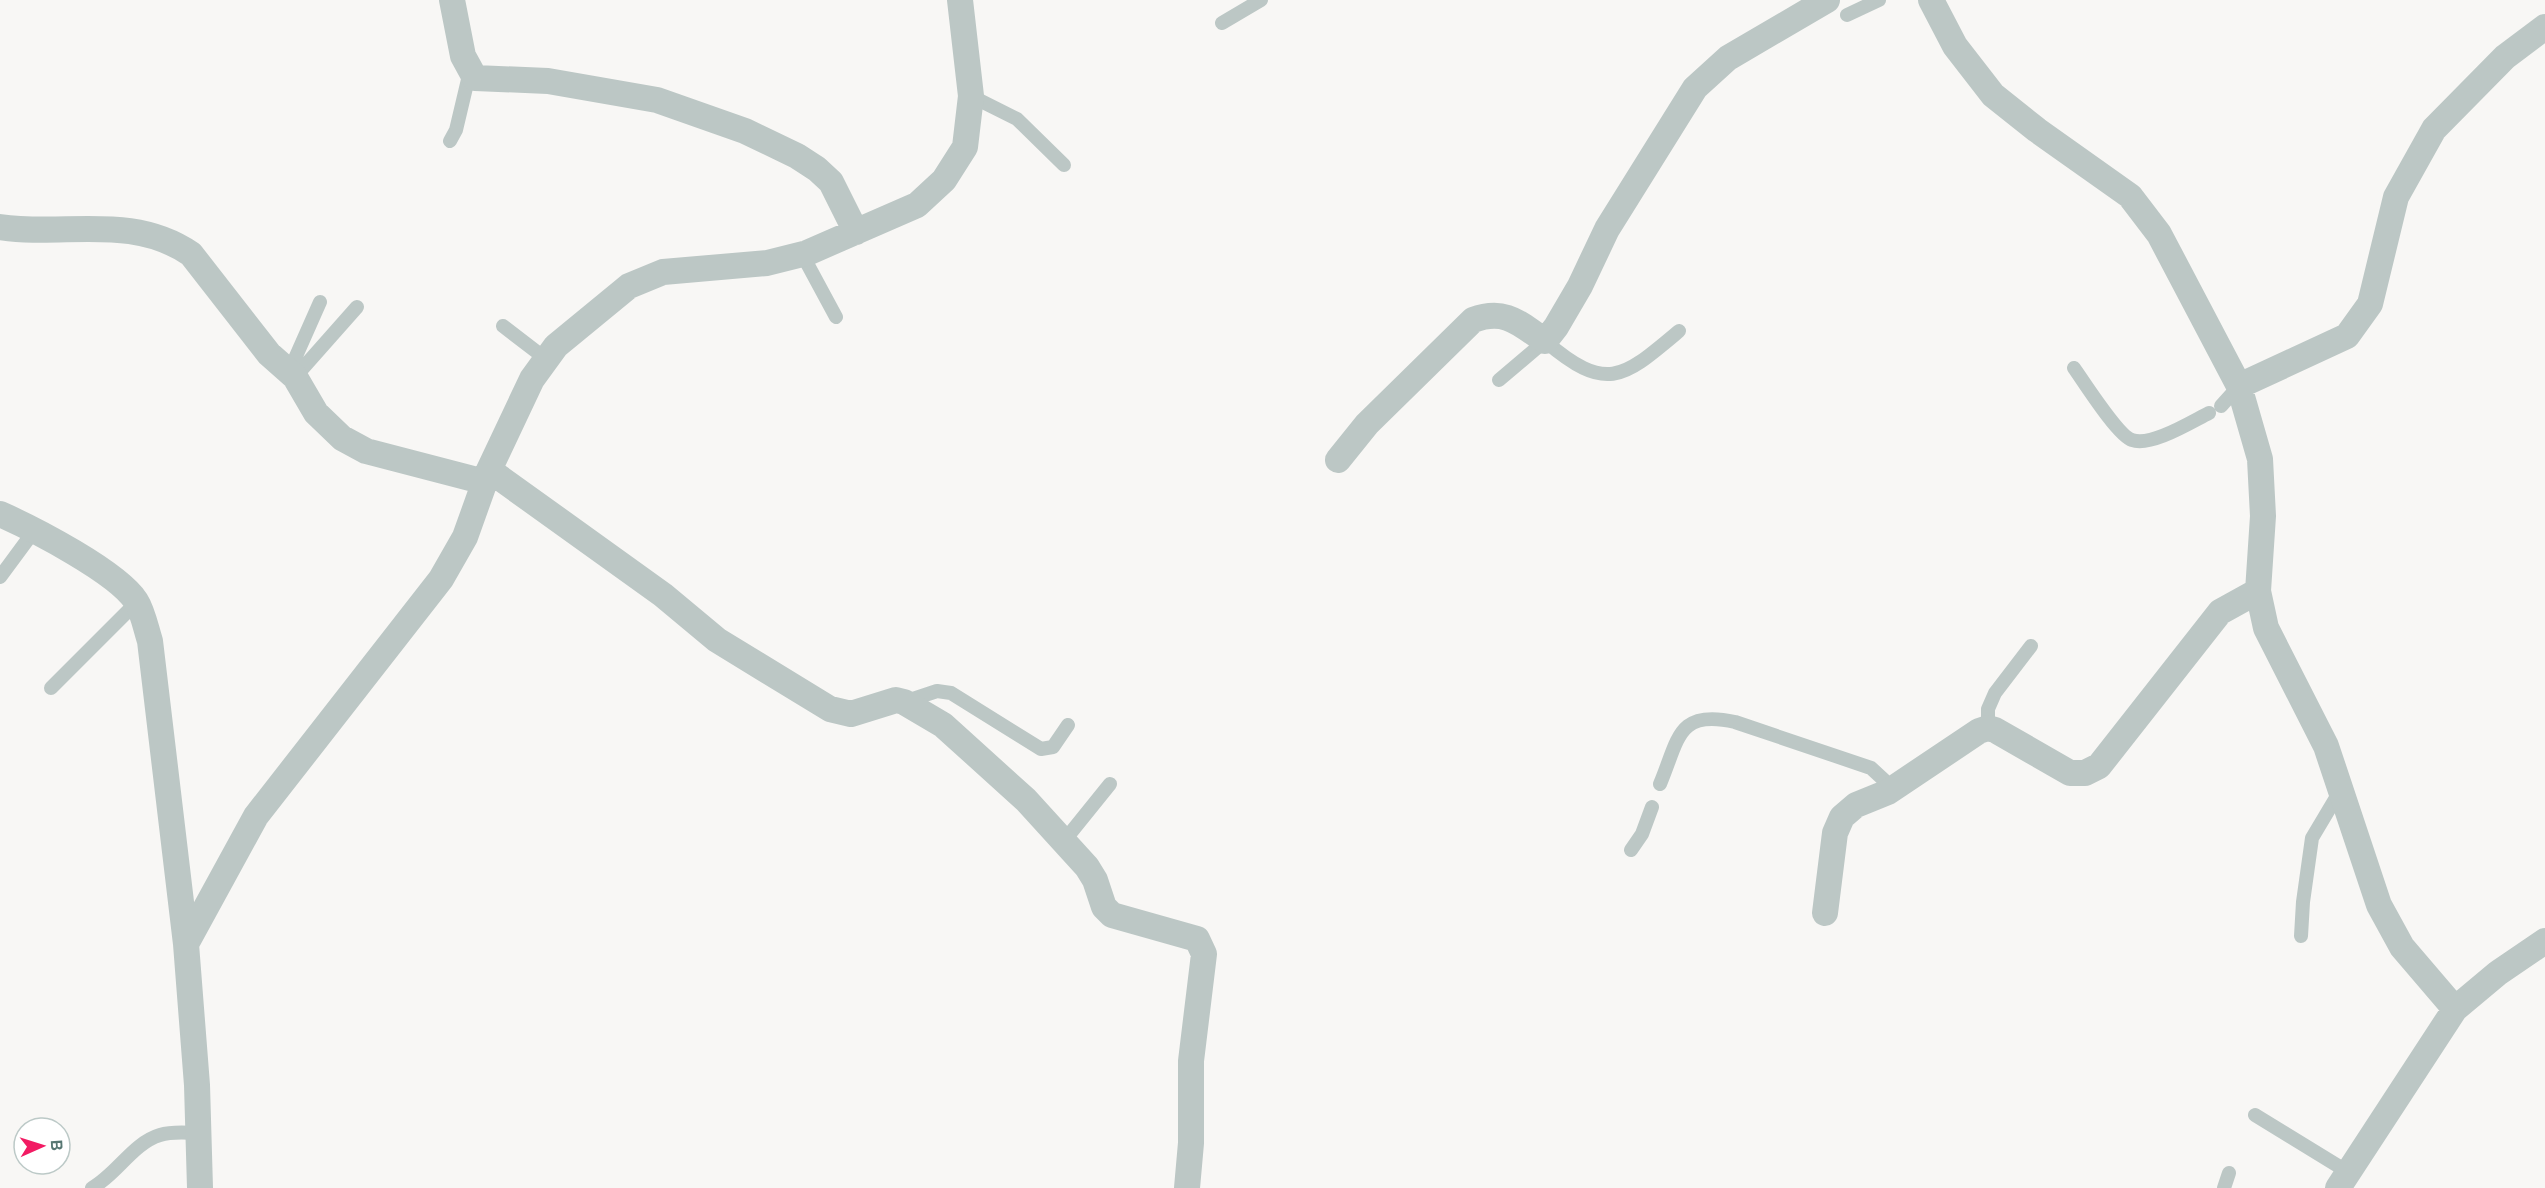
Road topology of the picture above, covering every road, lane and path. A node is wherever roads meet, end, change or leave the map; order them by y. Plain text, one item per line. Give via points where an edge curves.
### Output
1 (452, 0) edge
2 (960, 0) edge
3 (1261, 0) edge
4 (1879, 0) edge
5 (1931, 0) edge
6 (1837, 7) edge
7 (1222, 22) dead end
8 (2545, 27) edge
9 (470, 71) junction
10 (971, 96) junction
11 (450, 141) dead end
12 (1064, 165) dead end
13 (0, 227) edge
14 (856, 232) junction
15 (802, 254) junction
16 (320, 302) dead end
17 (357, 307) dead end
18 (836, 317) dead end
19 (503, 326) dead end
20 (1679, 331) dead end
21 (1545, 341) junction
22 (546, 359) junction
23 (2074, 368) dead end
24 (292, 375) junction
25 (1499, 380) dead end
26 (2240, 387) junction
27 (1338, 460) dead end
28 (487, 476) junction
29 (0, 514) edge
30 (34, 531) junction
31 (0, 577) edge
32 (2258, 591) junction
33 (137, 602) junction
34 (2031, 646) dead end
35 (51, 688) dead end
36 (904, 702) junction
37 (1068, 725) dead end
38 (1988, 728) junction
39 (1110, 784) dead end
40 (1660, 784) dead end
41 (2342, 789) junction
42 (1888, 792) junction
43 (1652, 807) dead end
44 (1064, 841) junction
45 (1631, 850) dead end
46 (1825, 913) dead end
47 (2301, 936) dead end
48 (2545, 941) edge
49 (186, 944) junction
50 (2455, 1009) junction
51 (2255, 1115) dead end
52 (199, 1133) junction
53 (2229, 1173) dead end
54 (2343, 1180) edge
55 (92, 1188) edge
56 (200, 1188) edge
57 (1187, 1188) edge
58 (2224, 1188) edge

1 - 9 street via 463,56
2 - 10 street
3 - 7 lane
4 - 6 lane
5 - 26 street via 1954,46 1993,95 2130,195 2159,234
6 - 21 street via 1728,58 1695,88 1607,229 1580,286
8 - 26 street via 2505,57 2434,129 2396,197 2370,304 2347,336
9 - 11 lane
9 - 14 street via 479,79 548,81 657,100 746,131 817,169 831,182
10 - 12 lane via 1017,119
10 - 14 street via 965,147 944,180 917,205
13 - 24 street via 27,231 113,228 180,247 190,254 269,354
14 - 15 street
15 - 18 lane
15 - 22 street via 767,263 663,272 629,286 556,346
16 - 24 lane
17 - 24 lane
19 - 22 lane
20 - 21 lane via 1639,365 1609,376 1584,370
21 - 25 lane
21 - 27 street via 1501,314 1473,320 1367,424
22 - 28 street via 532,379
23 - 26 lane via 2131,441 2164,435 2215,409
24 - 28 street via 316,413 342,438 366,451
26 - 32 street via 2260,459 2263,516
28 - 36 street via 663,595 717,640 830,709 851,714 888,700
28 - 49 street via 465,537 441,579 256,816
29 - 30 street
30 - 31 lane
30 - 33 street via 112,576
32 - 38 street via 2220,612 2099,766 2085,773 2070,773
32 - 41 street via 2266,628 2326,746
33 - 35 lane
33 - 49 street via 150,641
34 - 38 lane via 1995,693 1988,710
36 - 37 lane via 937,691 951,693 1041,749 1053,747
36 - 44 street via 943,725
38 - 42 street
39 - 44 lane
40 - 42 lane via 1688,724 1717,718 1871,768 1884,780
41 - 47 lane via 2312,838
41 - 50 street via 2379,905 2402,947
42 - 46 street via 1856,805 1842,817 1835,833
43 - 45 lane
44 - 57 street via 1087,867 1104,907 1112,915 1191,936 1203,948 1191,1061
48 - 50 street
49 - 52 street
50 - 54 street
51 - 54 lane
52 - 55 lane via 158,1135
52 - 56 street
53 - 58 lane

